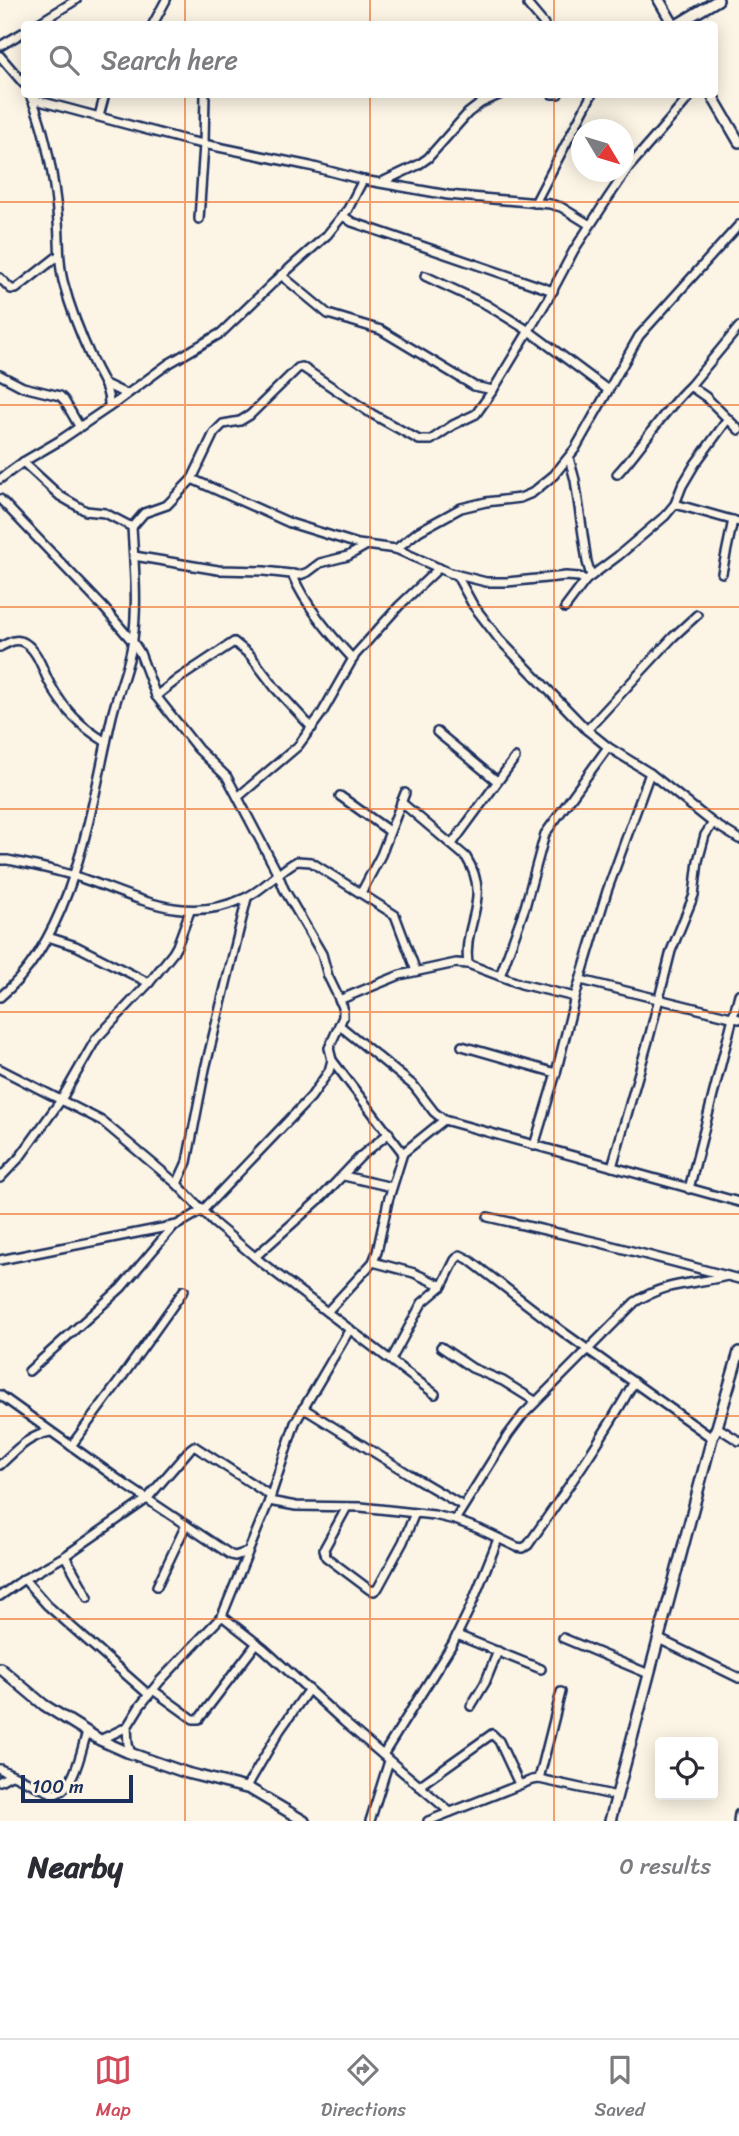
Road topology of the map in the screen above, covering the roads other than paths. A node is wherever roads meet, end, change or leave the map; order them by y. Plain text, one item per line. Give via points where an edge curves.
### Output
1 (76, 0) edge
2 (166, 0) edge
3 (659, 0) edge
4 (718, 0) edge
5 (528, 5) dead end
6 (42, 21) edge
7 (155, 21) edge
8 (541, 21) edge
9 (674, 21) edge
10 (681, 21) edge
11 (21, 34) edge
12 (0, 46) edge
13 (0, 56) edge
14 (21, 80) edge
15 (31, 98) edge
16 (35, 98) edge
17 (104, 98) edge
18 (205, 98) edge
19 (492, 98) edge
20 (590, 98) edge
21 (689, 98) edge
22 (713, 98) edge
23 (99, 116) junction
24 (739, 142) edge
25 (204, 144) junction
26 (363, 180) junction
27 (382, 182) junction
28 (535, 202) junction
29 (343, 216) junction
30 (199, 219) dead end
31 (590, 225) junction
32 (739, 225) edge
33 (58, 256) junction
34 (281, 275) junction
35 (425, 276) dead end
36 (0, 278) edge
37 (553, 291) junction
38 (739, 327) edge
39 (529, 331) junction
40 (0, 375) edge
41 (105, 384) junction
42 (690, 386) junction
43 (493, 390) junction
44 (608, 390) junction
45 (126, 394) junction
46 (109, 407) junction
47 (728, 419) junction
48 (79, 426) junction
49 (739, 430) edge
50 (569, 458) junction
51 (23, 462) junction
52 (617, 474) dead end
53 (0, 479) edge
54 (191, 479) junction
55 (0, 499) edge
56 (675, 504) junction
57 (736, 521) edge
58 (132, 527) junction
59 (367, 545) junction
60 (396, 549) junction
61 (134, 556) junction
62 (439, 568) junction
63 (722, 573) dead end
64 (292, 574) junction
65 (456, 574) junction
66 (588, 578) junction
67 (565, 608) dead end
68 (696, 615) dead end
69 (133, 642) junction
70 (0, 647) edge
71 (353, 659) junction
72 (156, 696) junction
73 (312, 728) junction
74 (587, 730) junction
75 (437, 732) dead end
76 (106, 742) junction
77 (608, 747) junction
78 (515, 758) dead end
79 (650, 773) junction
80 (497, 781) junction
81 (405, 793) dead end
82 (340, 796) dead end
83 (238, 797) junction
84 (401, 802) junction
85 (713, 823) junction
86 (389, 831) junction
87 (739, 839) edge
88 (452, 844) junction
89 (0, 860) edge
90 (278, 874) junction
91 (73, 876) junction
92 (265, 886) junction
93 (284, 889) junction
94 (361, 893) junction
95 (247, 898) junction
96 (190, 911) junction
97 (48, 937) junction
98 (468, 964) junction
99 (416, 971) junction
100 (500, 976) junction
101 (581, 981) junction
102 (149, 983) junction
103 (739, 994) edge
104 (0, 997) edge
105 (575, 997) junction
106 (658, 999) junction
107 (339, 1000) junction
108 (736, 1018) edge
109 (339, 1025) junction
110 (462, 1046) dead end
111 (332, 1060) junction
112 (0, 1069) edge
113 (556, 1073) junction
114 (61, 1100) junction
115 (444, 1120) junction
116 (389, 1133) junction
117 (534, 1146) junction
118 (403, 1153) junction
119 (612, 1167) junction
120 (344, 1176) junction
121 (0, 1178) edge
122 (177, 1184) junction
123 (392, 1187) junction
124 (689, 1189) junction
125 (739, 1202) edge
126 (203, 1210) junction
127 (488, 1217) dead end
128 (172, 1228) junction
129 (255, 1257) junction
130 (0, 1260) edge
131 (373, 1262) junction
132 (727, 1276) junction
133 (739, 1279) edge
134 (442, 1286) junction
135 (184, 1290) dead end
136 (327, 1312) junction
137 (350, 1329) junction
138 (441, 1347) dead end
139 (587, 1349) junction
140 (739, 1352) edge
141 (391, 1360) junction
142 (29, 1371) dead end
143 (634, 1382) junction
144 (435, 1394) dead end
145 (0, 1395) edge
146 (535, 1401) junction
147 (303, 1408) junction
148 (718, 1427) junction
149 (50, 1432) junction
150 (712, 1438) junction
151 (739, 1441) edge
152 (71, 1446) junction
153 (0, 1465) edge
154 (270, 1498) junction
155 (147, 1499) junction
156 (463, 1506) junction
157 (347, 1507) junction
158 (415, 1513) junction
159 (455, 1520) junction
160 (186, 1525) junction
161 (498, 1539) junction
162 (247, 1552) junction
163 (65, 1556) junction
164 (24, 1579) junction
165 (157, 1586) dead end
166 (0, 1596) edge
167 (88, 1597) dead end
168 (222, 1616) junction
169 (457, 1635) junction
170 (563, 1638) dead end
171 (659, 1639) junction
172 (257, 1643) junction
173 (498, 1651) junction
174 (0, 1668) edge
175 (541, 1669) dead end
176 (649, 1674) junction
177 (739, 1678) edge
178 (309, 1689) junction
179 (561, 1692) dead end
180 (151, 1693) junction
181 (471, 1706) dead end
182 (127, 1727) junction
183 (87, 1732) junction
184 (100, 1740) junction
185 (131, 1754) junction
186 (386, 1758) junction
187 (0, 1769) edge
188 (12, 1775) junction
189 (538, 1779) junction
190 (0, 1781) edge
191 (519, 1784) junction
192 (419, 1786) junction
193 (246, 1788) junction
194 (617, 1796) junction
195 (450, 1812) junction
196 (739, 1814) edge
197 (304, 1821) edge
198 (370, 1821) edge
199 (428, 1821) edge
200 (610, 1821) edge
201 (738, 1821) edge

1 - 6 street
2 - 7 street
3 - 9 street
4 - 10 street
5 - 8 street
11 - 12 street
13 - 14 street
15 - 33 street via 55,200
16 - 23 street
17 - 23 street
18 - 25 street
19 - 27 street via 468,113 428,158
20 - 28 street
21 - 31 street via 629,167
22 - 24 street
23 - 25 street
25 - 26 street
25 - 30 street
26 - 27 street
26 - 29 street
27 - 28 street via 448,195
28 - 31 street via 561,206
29 - 34 street
29 - 37 street
31 - 37 street
32 - 44 street via 639,336
33 - 36 street via 16,289
33 - 41 street via 71,307
34 - 43 street via 328,314 381,330 474,386
34 - 45 street via 220,333
35 - 39 street via 488,305
37 - 39 street
38 - 42 street
39 - 43 street
39 - 44 street
40 - 48 street via 23,387 60,396
41 - 45 street
41 - 46 street
42 - 47 street
42 - 52 street
43 - 54 street via 476,414 431,440 419,440 298,368 250,415 223,424 214,433
44 - 50 street
45 - 46 street
46 - 48 street
47 - 49 street
47 - 56 street via 695,464
48 - 51 street
50 - 60 street via 532,494 461,508
50 - 66 street
51 - 53 street
51 - 58 street via 61,496 86,511 105,513
54 - 58 street via 167,505 144,513
54 - 59 street via 290,523
55 - 69 street
56 - 57 street
56 - 66 street via 650,530
57 - 63 street
58 - 61 street
59 - 60 street
59 - 64 street via 308,572
60 - 62 street
61 - 64 street via 218,570
61 - 69 street
62 - 65 street
62 - 71 street
64 - 71 street
65 - 66 street via 486,582
65 - 74 street via 499,639
66 - 67 street
68 - 74 street
69 - 72 street
69 - 76 street
70 - 76 street via 13,640 27,643 67,710 84,729
71 - 73 street
72 - 73 street via 234,642
72 - 83 street via 227,777
73 - 83 street via 298,746
74 - 77 street
75 - 80 street
76 - 91 street
77 - 79 street
77 - 100 street via 545,834
78 - 80 street
79 - 85 street
79 - 101 street via 607,891
80 - 88 street
81 - 84 street
82 - 86 street
83 - 90 street
84 - 86 street
84 - 88 street
85 - 87 street
85 - 106 street via 705,835 694,895
86 - 94 street
88 - 98 street via 471,864 479,900 467,940
89 - 91 street
90 - 92 street
90 - 93 street
90 - 94 street via 297,861 311,862
91 - 96 street
91 - 97 street
92 - 93 street
92 - 95 street
93 - 107 street via 322,954
94 - 99 street via 395,915
95 - 96 street
95 - 122 street via 187,1162
96 - 102 street via 177,946
97 - 102 street
97 - 104 street
98 - 99 street
98 - 100 street
99 - 107 street
100 - 105 street
101 - 105 street
101 - 106 street
102 - 114 street via 96,1039
103 - 108 street
105 - 113 street
106 - 108 street
106 - 119 street
107 - 109 street via 343,1007
108 - 124 street
109 - 111 street via 329,1048
109 - 115 street via 414,1086
110 - 113 street
111 - 116 street
111 - 126 street via 312,1097
112 - 114 street
113 - 117 street
114 - 121 street
114 - 122 street via 102,1121
115 - 117 street
115 - 118 street
116 - 118 street
116 - 120 street
117 - 119 street
118 - 123 street
119 - 124 street
120 - 123 street
120 - 129 street
122 - 126 street
123 - 131 street
124 - 125 street
126 - 128 street
126 - 129 street
127 - 132 street
128 - 130 street
128 - 142 street via 121,1287
129 - 136 street
131 - 134 street
131 - 136 street
132 - 133 street
132 - 139 street via 671,1285 643,1296
134 - 139 street via 460,1255
134 - 141 street via 422,1303
135 - 152 street
136 - 137 street
137 - 141 street
137 - 147 street
138 - 146 street
139 - 143 street
139 - 146 street
140 - 148 street
141 - 144 street
143 - 150 street
143 - 161 street via 604,1435 528,1545 517,1547
145 - 149 street
146 - 156 street via 508,1434
147 - 154 street
147 - 156 street
148 - 150 street
148 - 151 street
149 - 152 street
149 - 153 street via 26,1441
150 - 171 street
152 - 155 street
154 - 155 street via 194,1447
154 - 157 street via 296,1506
154 - 162 street
155 - 160 street
155 - 163 street
156 - 159 street
157 - 158 street
157 - 158 street via 323,1553 374,1591
158 - 159 street
159 - 161 street
160 - 162 street via 231,1555
160 - 165 street
161 - 169 street
162 - 168 street
163 - 164 street
163 - 167 street
164 - 166 street
164 - 180 street via 47,1605
168 - 172 street
168 - 180 street
169 - 173 street
169 - 186 street
170 - 176 street
171 - 176 street
171 - 177 street
172 - 178 street
172 - 180 street via 199,1719
173 - 175 street
173 - 181 street
174 - 183 street via 44,1705
176 - 194 street
178 - 186 street
178 - 193 street
179 - 189 street
180 - 182 street
182 - 184 street
182 - 185 street
183 - 184 street
183 - 188 street via 71,1780 62,1792 54,1794
184 - 185 street
185 - 193 street
186 - 192 street
186 - 198 street
187 - 188 street
188 - 190 street
189 - 191 street
189 - 194 street
191 - 192 street via 492,1734
191 - 195 street
192 - 195 street
193 - 197 street
194 - 200 street
195 - 199 street
196 - 201 street

